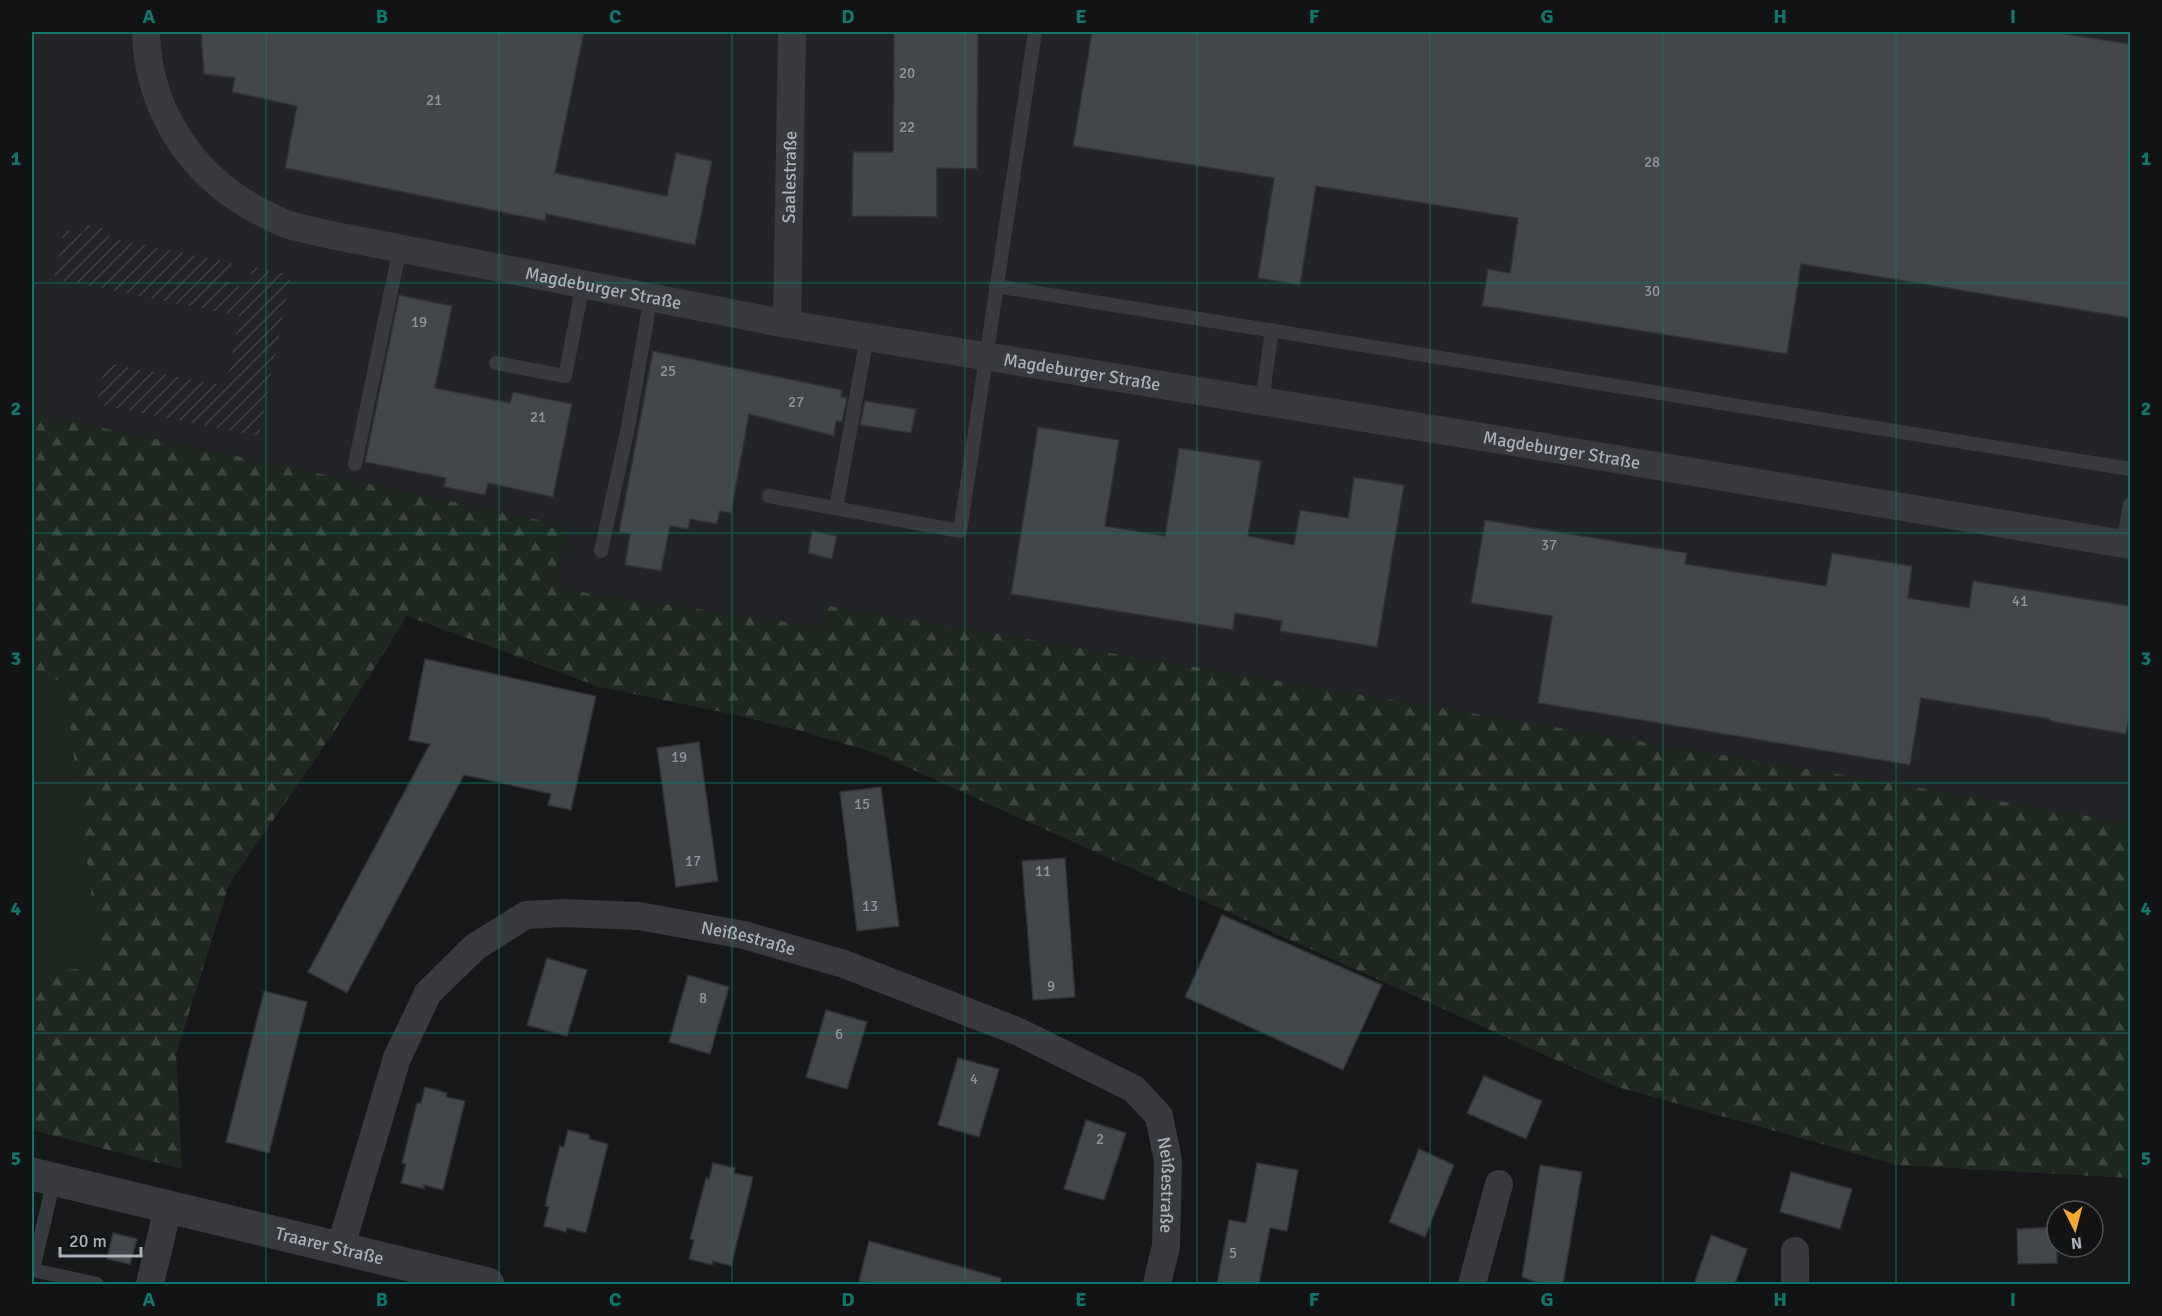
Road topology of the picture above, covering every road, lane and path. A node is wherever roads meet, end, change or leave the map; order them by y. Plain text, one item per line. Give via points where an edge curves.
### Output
1 (146, 32) edge
2 (792, 32) edge
3 (1035, 32) edge
4 (400, 248) junction
5 (583, 284) junction
6 (996, 286) junction
7 (651, 297) junction
8 (787, 324) junction
9 (1272, 330) junction
10 (867, 337) junction
11 (985, 356) junction
12 (496, 363) dead end
13 (1262, 401) junction
14 (355, 464) dead end
15 (2130, 469) edge
16 (769, 496) dead end
17 (2130, 504) edge
18 (836, 508) junction
19 (2127, 544) edge
20 (601, 551) dead end
21 (43, 1176) edge
22 (1499, 1184) dead end
23 (168, 1207) junction
24 (340, 1249) junction
25 (1795, 1251) dead end
26 (97, 1284) edge
27 (150, 1284) edge
28 (488, 1284) edge
29 (1157, 1284) edge
30 (1472, 1284) edge
31 (1795, 1284) edge

1 - 4 street, Magdeburger Straße via 152,82 168,121 191,158 220,187 285,224
2 - 8 street, Saalestraße
3 - 6 lane
4 - 5 street, Magdeburger Straße
4 - 14 lane
5 - 7 street, Magdeburger Straße
5 - 12 lane via 565,376
6 - 9 lane
6 - 11 lane
7 - 8 street, Magdeburger Straße
7 - 20 lane
8 - 10 street, Magdeburger Straße
9 - 13 lane
9 - 15 lane
10 - 11 street, Magdeburger Straße
10 - 18 lane
11 - 13 street, Magdeburger Straße
11 - 18 lane via 960,531
13 - 19 street, Magdeburger Straße
16 - 18 lane
17 - 19 lane
21 - 23 street, Traarer Straße
21 - 26 lane via 33,1270
22 - 30 street
23 - 24 street, Traarer Straße
23 - 27 street
24 - 28 street, Traarer Straße
24 - 29 street, Neißestraße via 397,1058 428,993 475,947 526,915 639,916 744,935 844,964 1019,1032 1134,1089 1159,1116 1168,1161 1166,1246
25 - 31 street

